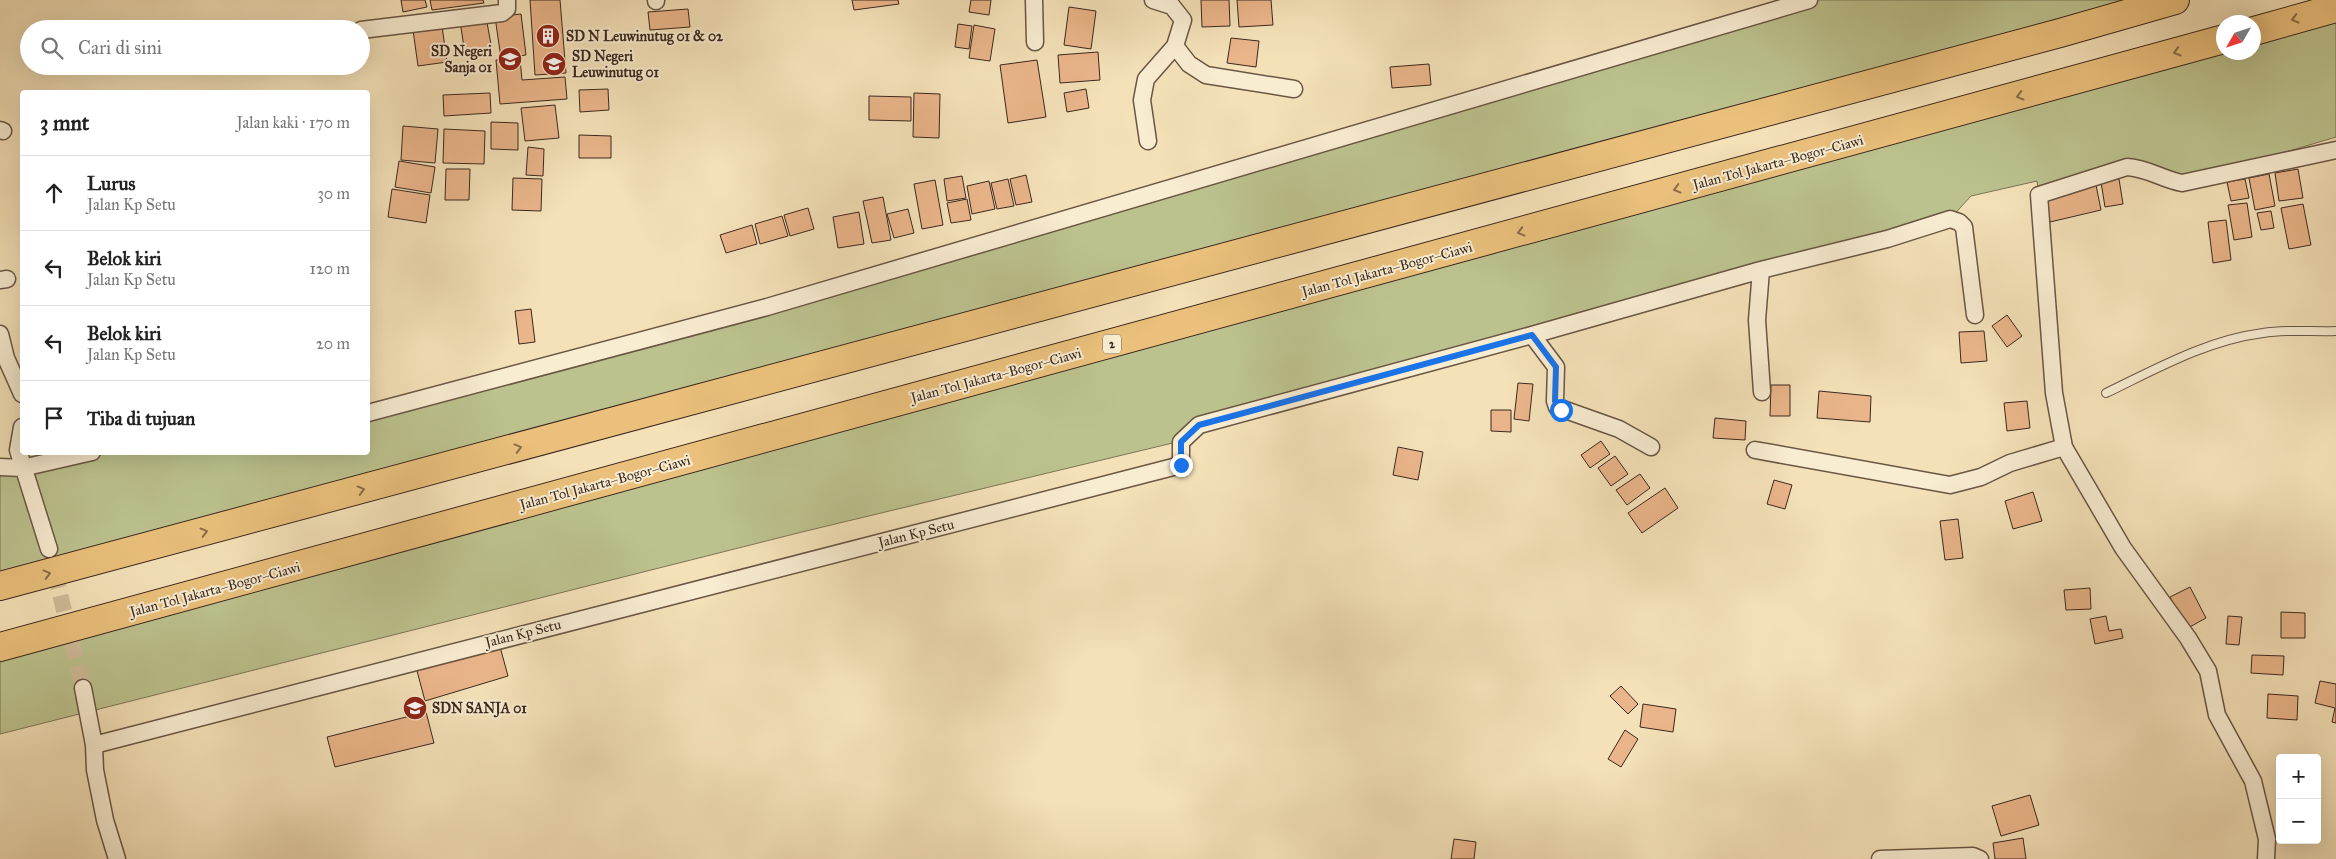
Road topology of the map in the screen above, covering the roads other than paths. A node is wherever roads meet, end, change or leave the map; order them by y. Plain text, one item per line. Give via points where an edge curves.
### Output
1 (507, 0) edge
2 (1034, 0) edge
3 (1153, 0) edge
4 (1809, 0) edge
5 (2175, 0) edge
6 (2336, 8) edge
7 (370, 29) edge
8 (2261, 29) edge
9 (2216, 41) edge
10 (1035, 42) dead end
11 (1175, 46) junction
12 (1294, 89) dead end
13 (1148, 141) dead end
14 (2336, 150) edge
15 (1761, 270) junction
16 (1975, 315) dead end
17 (2336, 331) edge
18 (0, 334) edge
19 (1532, 335) junction
20 (20, 390) edge
21 (1762, 392) dead end
22 (2106, 393) dead end
23 (370, 413) edge
24 (20, 438) edge
25 (2064, 447) junction
26 (1651, 448) dead end
27 (1755, 450) dead end
28 (79, 455) edge
29 (0, 467) edge
30 (22, 468) junction
31 (49, 549) tunnel mouth
32 (0, 586) edge
33 (0, 647) edge
34 (83, 688) tunnel mouth
35 (94, 744) junction
36 (117, 859) edge
37 (1880, 859) edge
38 (1980, 859) edge
39 (2266, 859) edge

1 - 7 street via 507,9 502,13
2 - 10 street
3 - 11 street via 1172,6 1183,20
4 - 23 street via 768,307
32 -> 5 highway
6 -> 8 highway
9 -> 33 highway, Jalan Tol Jakarta–Bogor–Ciawi / 2
11 - 12 street via 1189,64 1206,75
11 - 13 street via 1146,79 1142,100
14 - 25 street via 2182,183 2169,181 2142,168 2127,167 2038,195 2054,393
15 - 16 street via 1887,239 1950,219 1964,227
15 - 19 street
15 - 21 street via 1757,320
17 - 22 lane via 2263,332 2224,342 2186,354
18 - 20 street
19 - 26 street via 1556,367 1557,407 1619,429
19 - 35 street, Jalan Kp Setu via 1199,425 1181,442 1181,465
24 - 30 street via 18,450
25 - 27 street via 2010,463 1981,477 1950,484
25 - 39 street via 2123,548 2208,671 2218,715 2253,781 2267,839
28 - 30 street
29 - 30 street
30 - 31 street
34 - 35 street
35 - 36 street via 95,770
37 - 38 street via 1972,856

